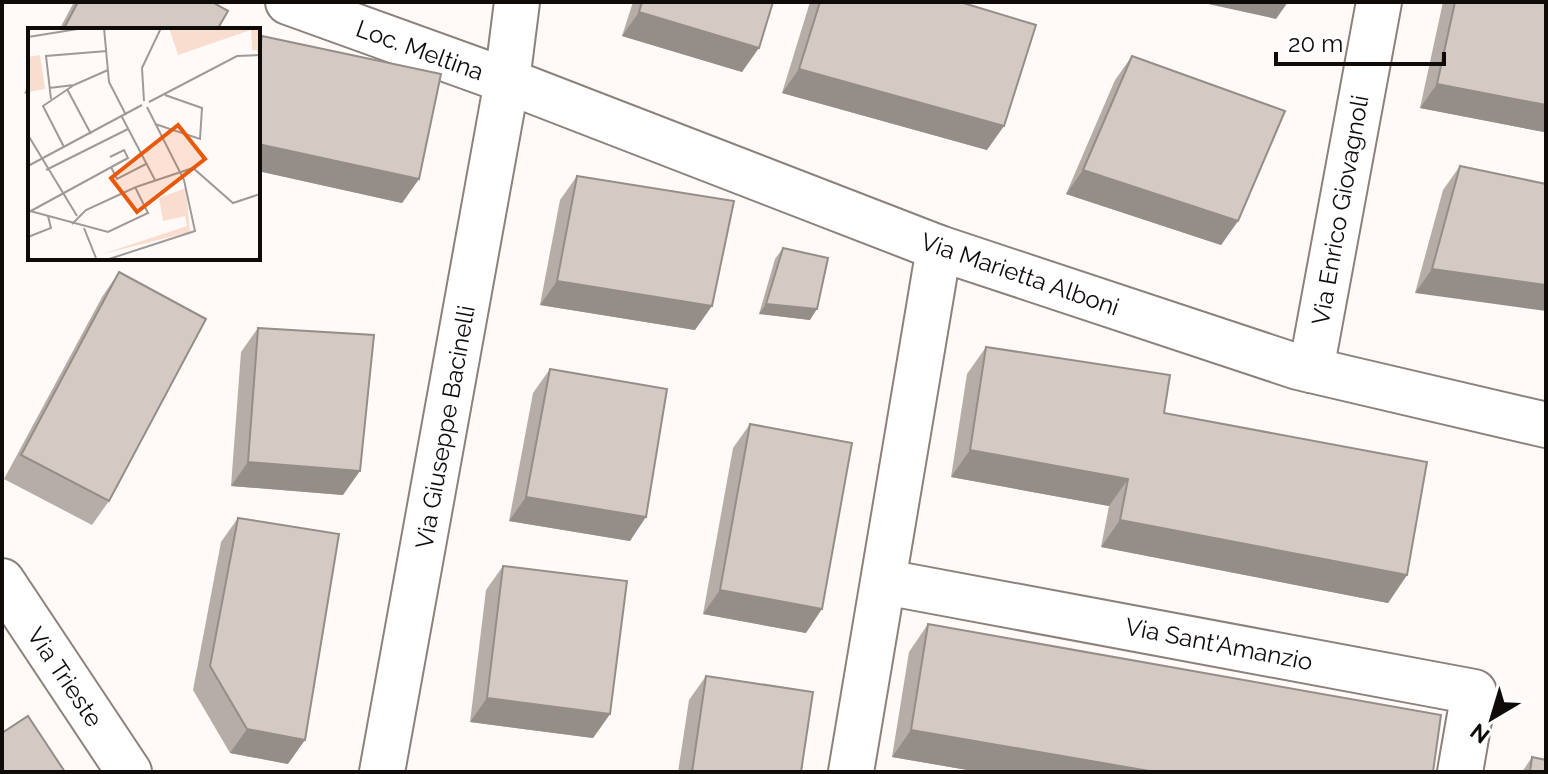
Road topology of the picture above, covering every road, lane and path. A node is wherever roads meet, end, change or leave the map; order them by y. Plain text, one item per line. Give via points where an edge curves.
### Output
1 (288, 2) edge
2 (517, 2) edge
3 (1379, 2) edge
4 (507, 81) junction
5 (939, 248) junction
6 (1311, 370) junction
7 (1546, 425) edge
8 (2, 581) edge
9 (885, 582) junction
10 (129, 772) edge
11 (382, 772) edge
12 (851, 772) edge
13 (1460, 772) edge

1 - 4 street, Loc. Meltina
2 - 4 street, Via Giuseppe Bacinelli
3 - 6 street, Via Enrico Giovagnoli
4 - 5 street, Via Marietta Alboni
4 - 11 street, Via Giuseppe Bacinelli
5 - 6 street, Via Marietta Alboni
5 - 9 street
6 - 7 street, Via Marietta Alboni
8 - 10 street, Via Trieste
9 - 12 street
9 - 13 street, Via Sant'Amanzio via 1474,692

